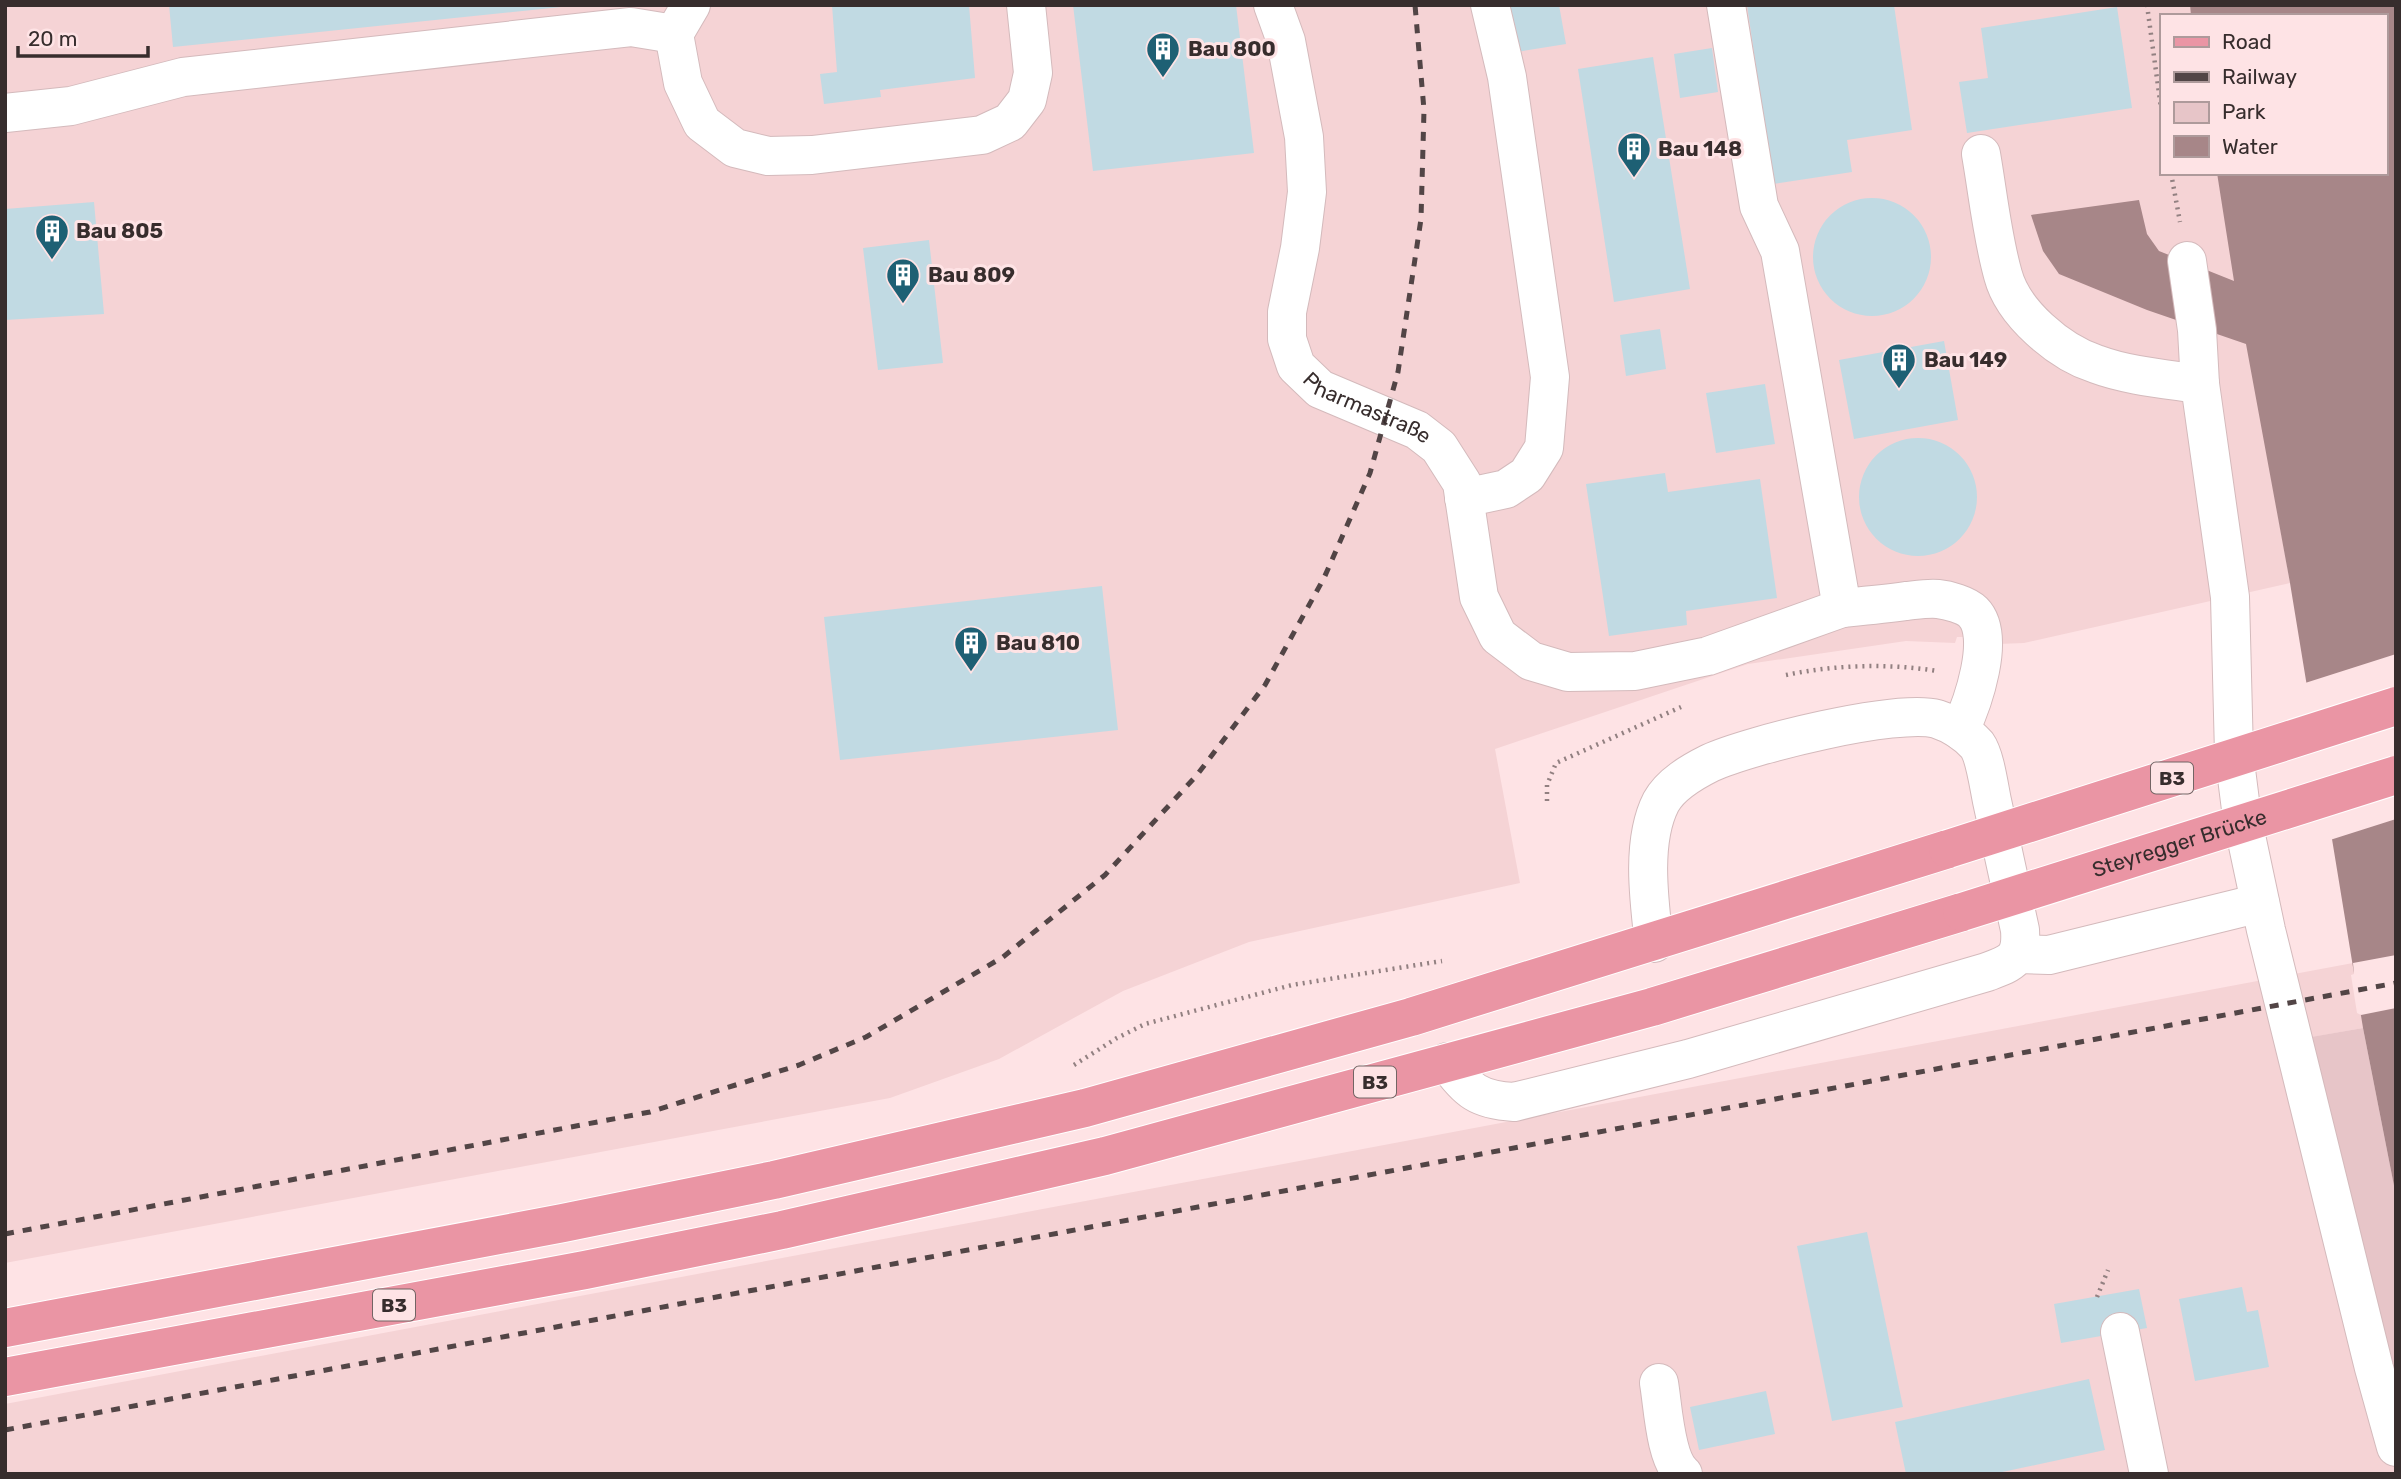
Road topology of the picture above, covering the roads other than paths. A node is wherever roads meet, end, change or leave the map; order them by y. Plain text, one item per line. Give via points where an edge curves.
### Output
1 (1026, 5) edge
2 (1273, 5) edge
3 (1490, 5) edge
4 (1726, 5) edge
5 (682, 20) edge
6 (5, 113) edge
7 (1981, 154) dead end
8 (2187, 261) road end
9 (2200, 384) junction
10 (1464, 498) junction
11 (1842, 608) junction
12 (2396, 706) edge
13 (1960, 730) junction
14 (2396, 775) edge
15 (2260, 903) junction
16 (1654, 943) junction
17 (2018, 954) junction
18 (1447, 1062) junction
19 (5, 1328) edge
20 (2120, 1332) dead end
21 (5, 1377) edge
22 (1659, 1383) dead end
23 (2396, 1447) edge
24 (1683, 1474) edge
25 (2149, 1474) edge

1 - 5 street via 1033,73 1027,100 1010,122 982,135 812,155 768,156 735,148 702,123 683,83
2 - 10 street, Pharmastraße via 1286,41 1304,137 1307,192 1287,312 1287,338 1296,366 1320,389 1417,430 1439,447 1462,483
3 - 10 street via 1507,77 1550,377 1544,448 1527,475 1506,489
4 - 11 street via 1759,206 1780,251
5 - 6 street via 183,77 71,106
7 - 9 street via 2003,277 2021,311 2054,343 2095,364
8 - 9 street
9 - 15 street via 2230,597 2234,754
10 - 11 street, Pharmastraße via 1479,597 1498,636 1531,661 1568,672 1636,671 1707,656
11 - 13 street via 1937,598 1973,612 1981,629 1980,679
12 - 16 main road, B3, bridge
13 - 16 street via 1936,719 1899,718 1837,728 1746,750 1712,762 1675,784 1662,800 1652,825 1648,874
13 - 17 street via 1978,747 1987,776 2020,930
14 - 18 main road, Steyregger Brücke / B3, bridge via 1652,1007
15 - 17 street via 2049,955
15 - 23 street
16 - 19 main road, B3 via 1411,1017 1085,1108 934,1144 564,1223
17 - 18 street via 2009,964 1987,972 1688,1059 1514,1102 1491,1101 1476,1094 1461,1083
18 - 21 main road, B3 via 1105,1156 795,1227
20 - 25 street
22 - 24 street via 1670,1447 1676,1468

